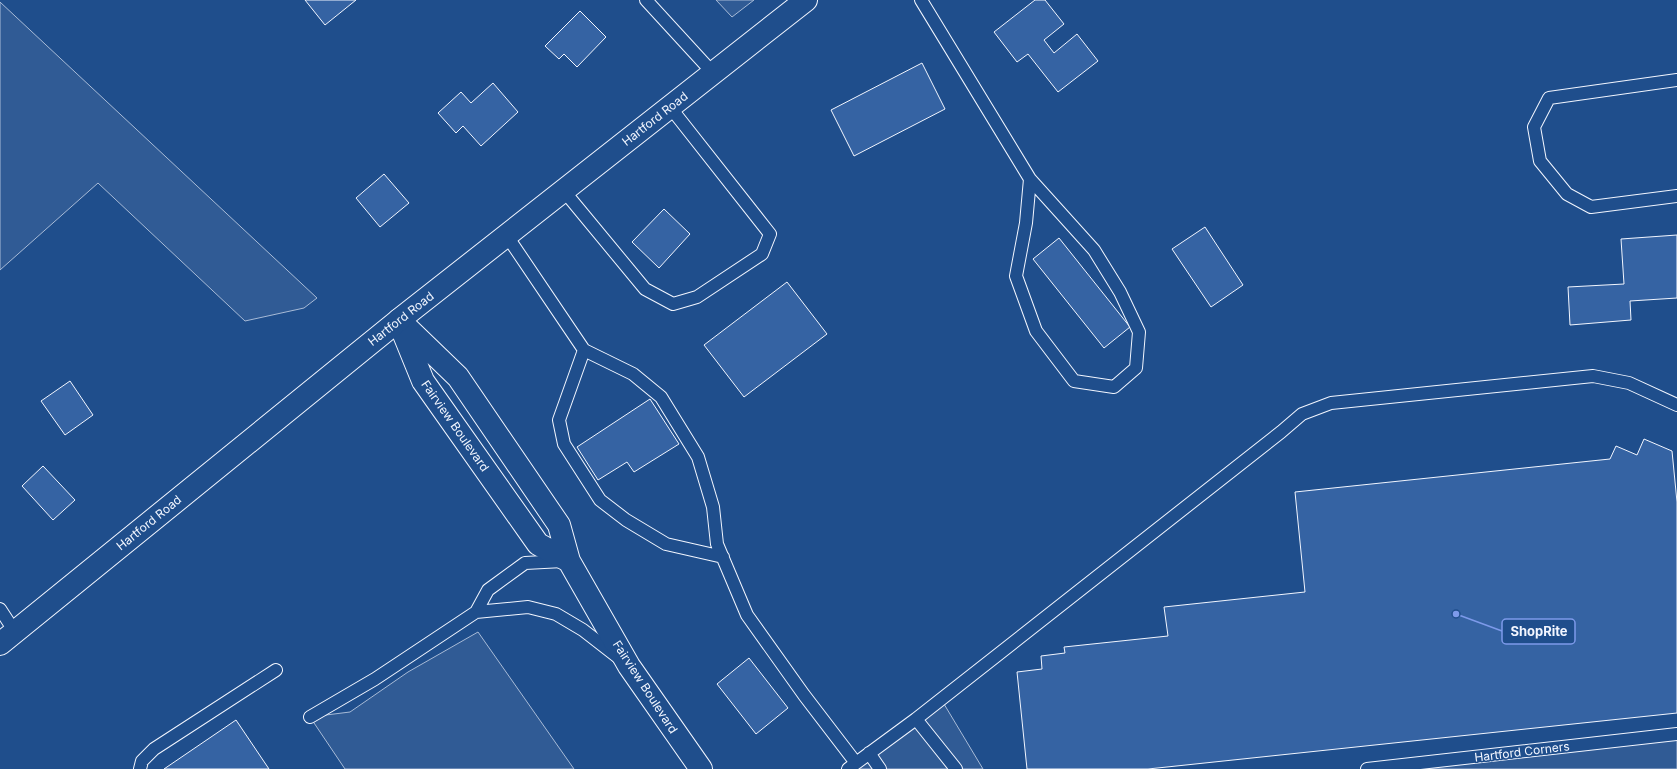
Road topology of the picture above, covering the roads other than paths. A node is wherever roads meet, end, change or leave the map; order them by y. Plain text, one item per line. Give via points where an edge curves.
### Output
1 (646, 0) edge
2 (806, 0) edge
3 (921, 0) edge
4 (713, 73) junction
5 (1677, 80) edge
6 (670, 107) junction
7 (1030, 179) junction
8 (564, 191) junction
9 (1677, 196) edge
10 (507, 236) junction
11 (399, 320) junction
12 (584, 350) junction
13 (1677, 405) edge
14 (723, 557) junction
15 (569, 561) junction
16 (0, 609) edge
17 (476, 612) junction
18 (8, 638) edge
19 (629, 666) junction
20 (276, 670) dead end
21 (310, 717) dead end
22 (916, 719) junction
23 (1677, 734) edge
24 (869, 753) junction
25 (852, 766) edge
26 (140, 769) edge
27 (701, 769) edge
28 (880, 769) edge
29 (956, 769) edge
30 (1367, 769) edge

1 - 4 lane
2 - 4 street, Hartford Road
3 - 7 lane
4 - 6 street, Hartford Road
5 - 9 lane via 1549,98 1534,127 1540,161 1567,194 1591,207
6 - 8 street, Hartford Road
6 - 8 lane via 770,234 762,254 697,297 672,304 645,289
7 - 7 lane via 1026,222 1016,276 1036,331 1074,381 1114,387 1136,368 1139,332 1120,292 1094,250
8 - 10 street, Hartford Road
10 - 11 street, Hartford Road
10 - 12 lane
11 - 15 street, Fairview Boulevard via 458,377 559,525
11 - 15 street, Fairview Boulevard via 423,381 538,544
11 - 18 street, Hartford Road
12 - 14 lane via 633,374 661,397 698,457 713,507 717,544
12 - 14 lane via 559,420 564,444 600,500 626,520 666,544
13 - 22 lane via 1629,383 1593,376 1331,403 1302,414
14 - 25 lane via 747,615
15 - 17 lane via 524,562 488,590
15 - 19 street, Fairview Boulevard
16 - 18 lane
17 - 19 lane via 528,607 556,614 583,630
17 - 21 lane via 374,679
19 - 27 street, Fairview Boulevard
20 - 26 lane via 154,749 142,761
22 - 24 lane
22 - 29 lane
23 - 30 lane, Hartford Corners
24 - 25 lane
24 - 28 lane

